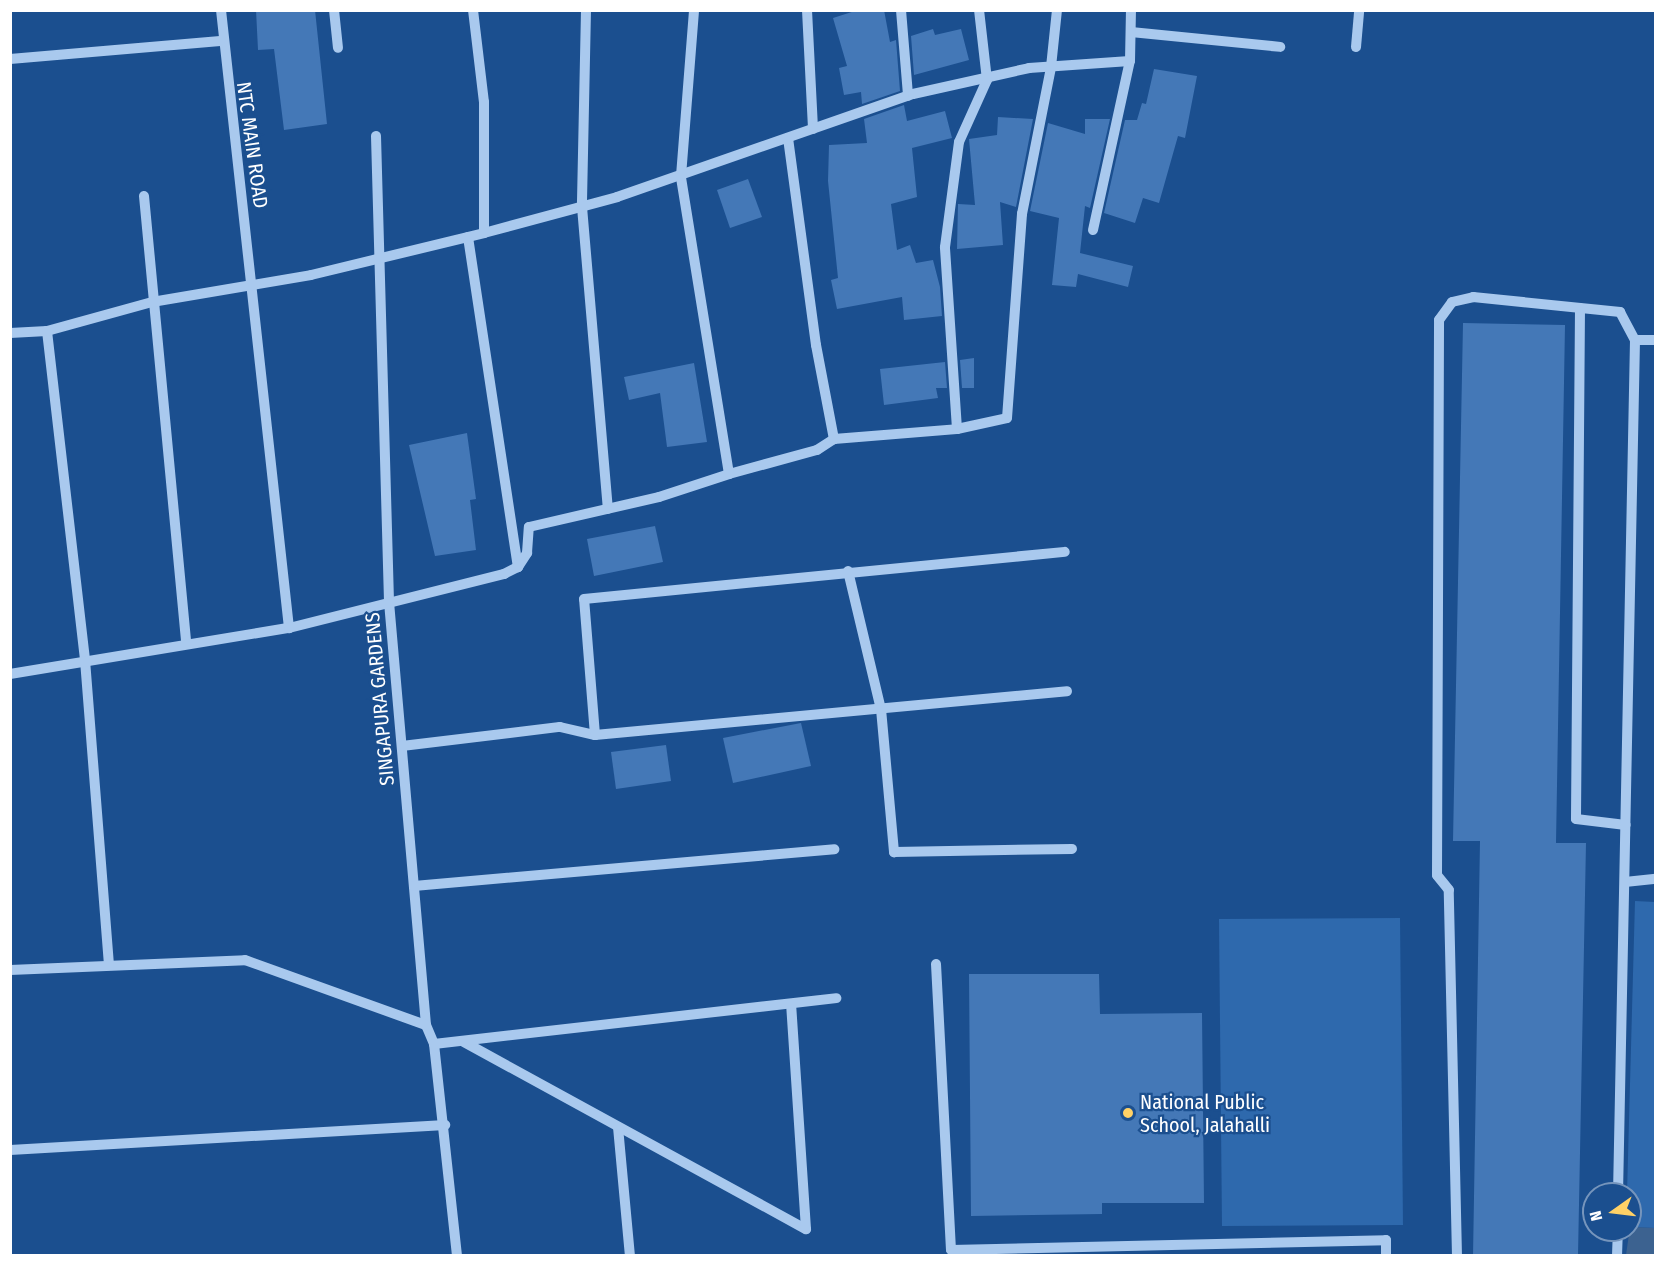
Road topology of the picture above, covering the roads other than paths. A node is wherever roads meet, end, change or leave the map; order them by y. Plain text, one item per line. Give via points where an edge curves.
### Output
1 (220, 10) edge
2 (334, 10) edge
3 (473, 10) edge
4 (586, 10) edge
5 (694, 10) edge
6 (807, 10) edge
7 (901, 10) edge
8 (979, 10) edge
9 (1057, 10) edge
10 (1131, 10) edge
11 (1359, 10) edge
12 (1131, 32) junction
13 (220, 41) junction
14 (1280, 47) dead end
15 (1356, 47) dead end
16 (338, 48) dead end
17 (10, 59) edge
18 (1130, 61) junction
19 (1051, 67) junction
20 (987, 80) junction
21 (908, 96) junction
22 (813, 129) junction
23 (376, 136) dead end
24 (788, 138) junction
25 (681, 176) junction
26 (144, 196) dead end
27 (582, 207) junction
28 (1093, 230) dead end
29 (484, 233) junction
30 (468, 237) junction
31 (378, 259) junction
32 (253, 284) junction
33 (152, 303) junction
34 (1580, 308) junction
35 (47, 331) junction
36 (10, 333) edge
37 (1635, 340) junction
38 (1656, 340) edge
39 (957, 429) junction
40 (834, 439) junction
41 (729, 474) junction
42 (608, 509) junction
43 (1065, 552) dead end
44 (518, 567) junction
45 (848, 571) junction
46 (389, 602) junction
47 (289, 628) junction
48 (186, 644) junction
49 (85, 660) junction
50 (10, 674) edge
51 (1067, 692) dead end
52 (881, 709) junction
53 (595, 735) junction
54 (402, 746) junction
55 (1626, 825) junction
56 (834, 849) dead end
57 (1072, 849) dead end
58 (1656, 879) edge
59 (1625, 882) junction
60 (414, 886) junction
61 (936, 964) dead end
62 (109, 965) junction
63 (10, 970) edge
64 (836, 998) dead end
65 (791, 1004) junction
66 (426, 1024) junction
67 (464, 1042) junction
68 (434, 1044) junction
69 (445, 1125) junction
70 (618, 1127) junction
71 (10, 1150) edge
72 (1618, 1182) edge
73 (458, 1256) edge
74 (630, 1256) edge
75 (1386, 1256) edge
76 (1456, 1256) edge

1 - 13 street, NTC MAIN ROAD
2 - 16 street
3 - 29 street via 484,102
4 - 27 street
5 - 25 street
6 - 22 street
7 - 21 street
8 - 20 street
9 - 19 street
10 - 12 street
11 - 15 street
12 - 14 street
12 - 18 street
13 - 17 street
13 - 32 street, NTC MAIN ROAD
18 - 19 street
18 - 28 street
19 - 20 street
19 - 39 street via 1022,214 1007,418
20 - 21 street
20 - 39 street via 959,142 945,247
21 - 22 street
22 - 24 street
23 - 31 street, SINGAPURA GARDENS
24 - 25 street
24 - 40 street via 816,345
25 - 27 street
25 - 41 street
26 - 33 street
27 - 29 street
27 - 42 street
29 - 30 street
30 - 31 street
30 - 44 street
31 - 32 street
31 - 46 street, SINGAPURA GARDENS
32 - 33 street
32 - 47 street, NTC MAIN ROAD
33 - 35 street
33 - 48 street
34 - 37 street via 1620,312
34 - 55 street via 1576,819
34 - 76 street via 1473,297 1452,302 1439,320 1437,875 1449,890
35 - 36 street
35 - 49 street
37 - 38 street
37 - 55 street
39 - 40 street
40 - 41 street via 817,450
41 - 42 street
42 - 44 street via 529,526 528,553
43 - 45 street
44 - 46 street
45 - 52 street
45 - 53 street via 584,599
46 - 47 street
46 - 54 street, SINGAPURA GARDENS
47 - 48 street
48 - 49 street
49 - 50 street
49 - 62 street
51 - 52 street
52 - 53 street
52 - 57 street via 894,852
53 - 54 street via 560,727
54 - 60 street, SINGAPURA GARDENS
55 - 59 street
56 - 60 street
58 - 59 street
59 - 72 street
60 - 66 street, SINGAPURA GARDENS
61 - 75 street via 951,1250 1386,1239
62 - 63 street
62 - 66 street via 244,960
64 - 65 street
65 - 67 street
65 - 70 street via 806,1229
66 - 68 street, SINGAPURA GARDENS
67 - 68 street
67 - 70 street
68 - 69 street, SINGAPURA GARDENS
69 - 71 street
69 - 73 street, SINGAPURA GARDENS
70 - 74 street

